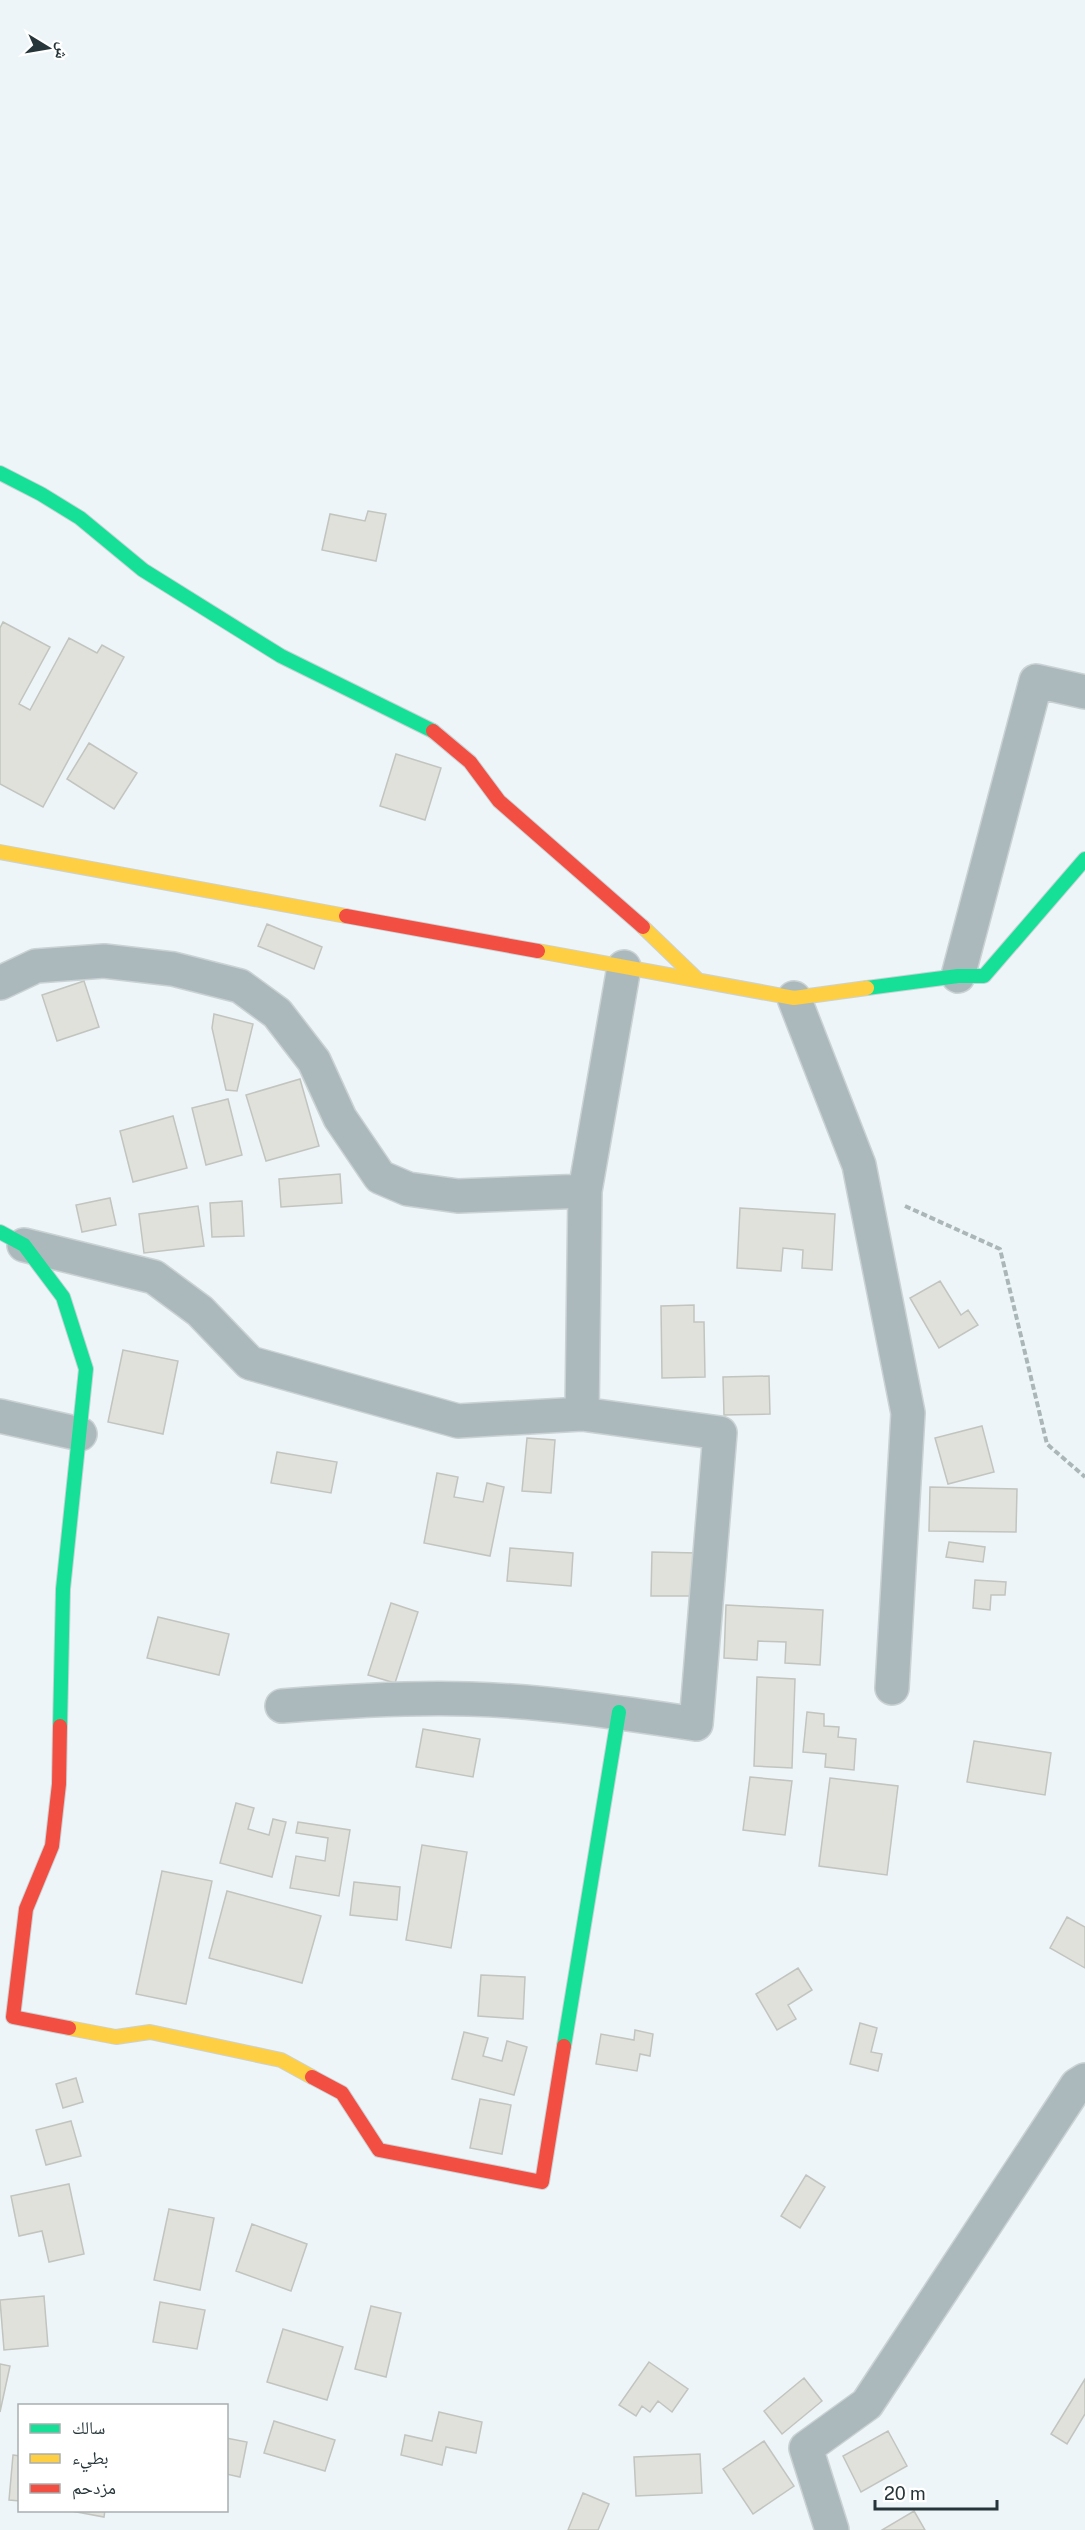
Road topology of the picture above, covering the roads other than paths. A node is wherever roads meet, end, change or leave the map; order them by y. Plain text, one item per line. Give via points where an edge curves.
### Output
1 (0, 473) edge
2 (1085, 692) edge
3 (0, 852) edge
4 (1085, 859) edge
5 (624, 967) junction
6 (958, 976) junction
7 (698, 980) junction
8 (0, 983) edge
9 (794, 998) junction
10 (585, 1191) junction
11 (12, 1238) edge
12 (582, 1414) junction
13 (0, 1416) edge
14 (80, 1434) junction
15 (892, 1688) dead end
16 (282, 1706) dead end
17 (619, 1712) junction
18 (1085, 2080) edge
19 (832, 2530) edge

1 - 7 street via 80,518 143,570 281,656 438,734 470,762 499,801 637,921
2 - 6 street via 1036,681
3 - 5 street
4 - 6 street via 984,976
5 - 7 street
5 - 10 street
6 - 9 street
7 - 9 street
8 - 10 street via 36,966 104,961 173,969 240,986 278,1013 314,1061 340,1118 380,1177 408,1189 458,1196
9 - 15 street via 859,1165 908,1413
10 - 12 street
11 - 12 street via 154,1277 200,1311 250,1363 458,1421
11 - 14 street via 63,1297 86,1369
12 - 17 street via 720,1432 696,1725
13 - 14 street
14 - 17 street via 63,1589 59,1784 52,1846 26,1909 13,2017 116,2037 150,2032 281,2060 342,2093 379,2150 542,2182
16 - 17 street via 470,1699
18 - 19 street via 1077,2085 867,2404 806,2448

